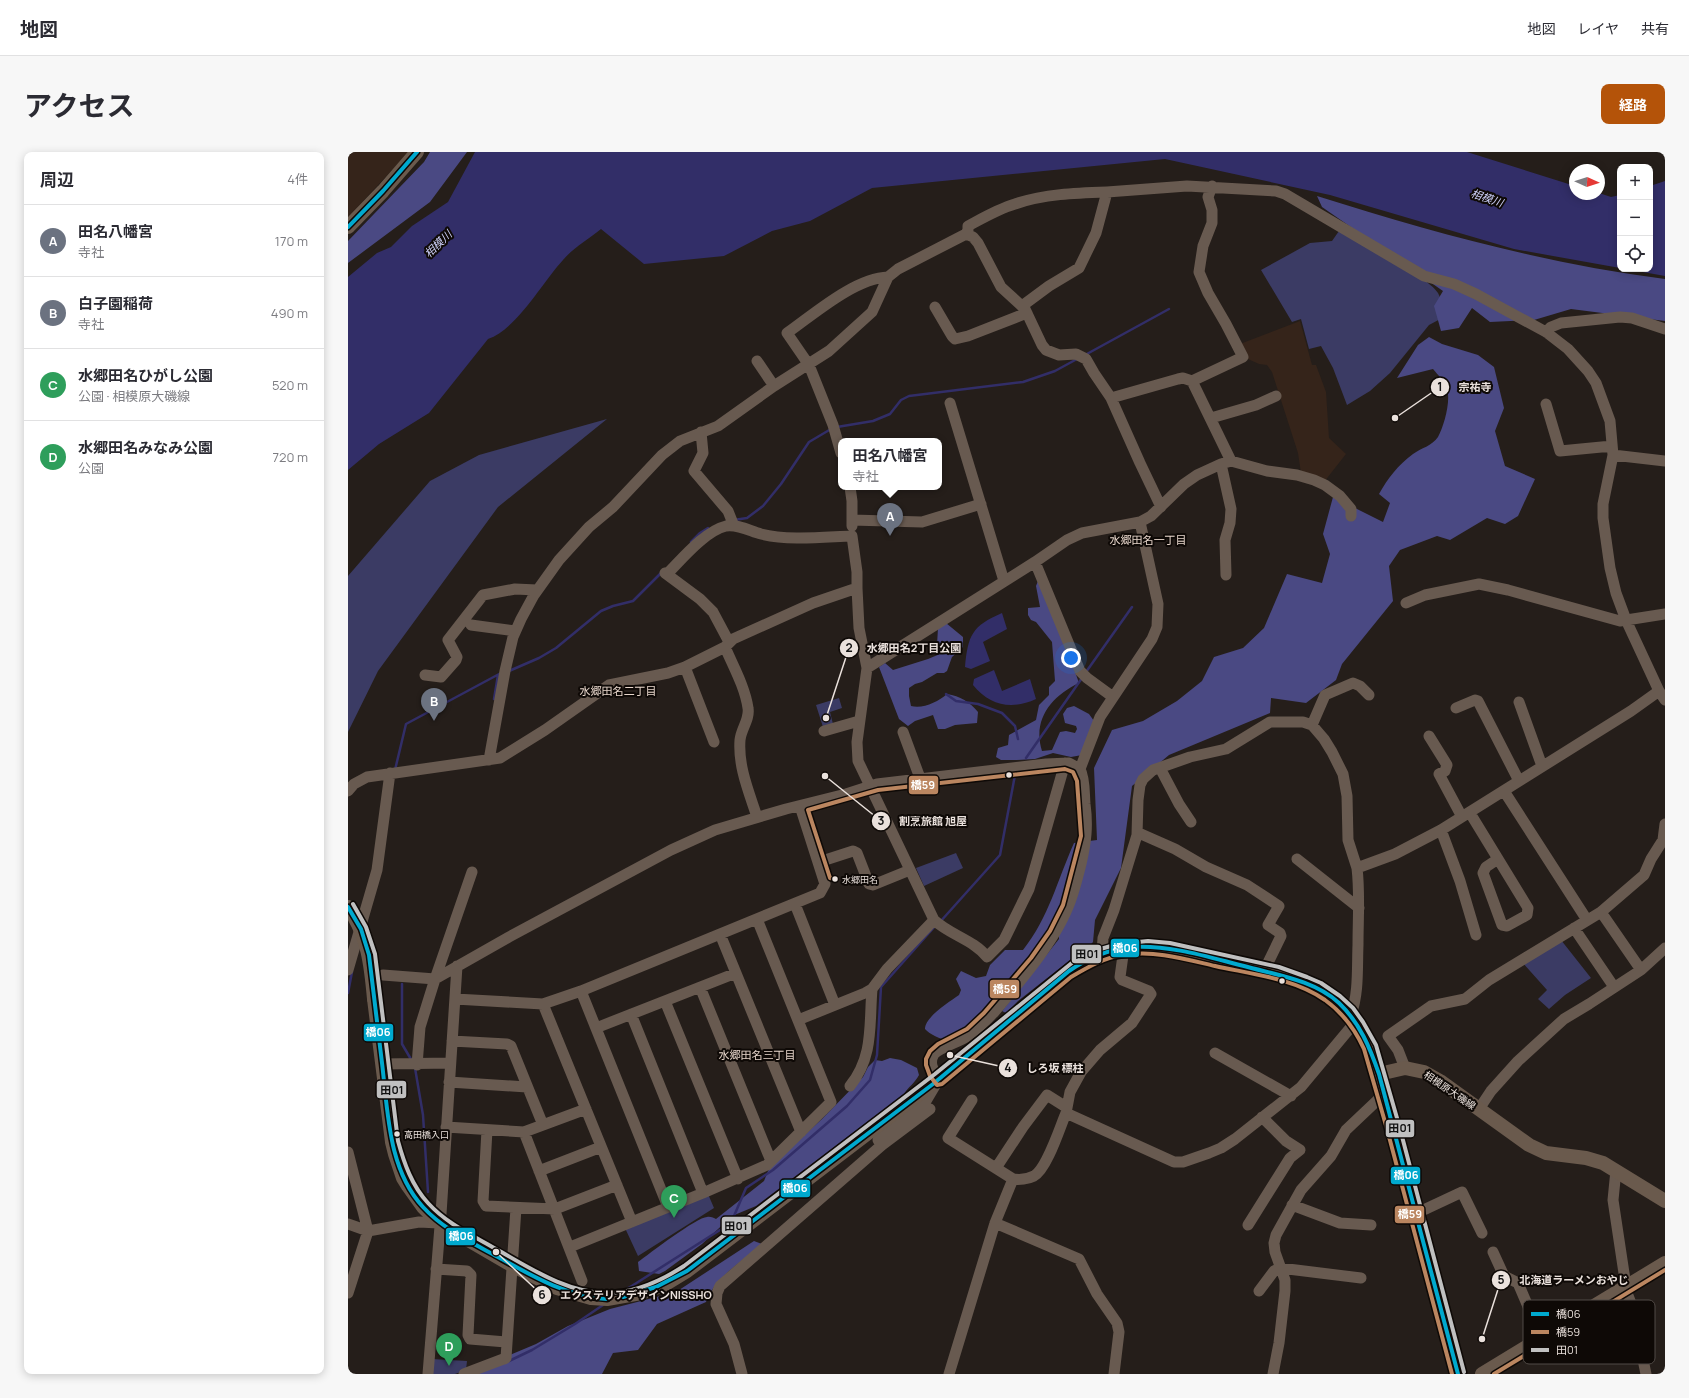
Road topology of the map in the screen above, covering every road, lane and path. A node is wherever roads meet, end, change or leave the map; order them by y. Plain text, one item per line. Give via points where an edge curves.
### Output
1 (417, 152) edge
2 (1212, 186) junction
3 (1107, 192) junction
4 (348, 227) edge
5 (966, 234) junction
6 (888, 277) junction
7 (935, 307) dead end
8 (1024, 310) junction
9 (1665, 329) edge
10 (1546, 332) junction
11 (757, 361) dead end
12 (809, 365) junction
13 (1192, 381) junction
14 (774, 386) junction
15 (1276, 396) dead end
16 (1111, 398) junction
17 (950, 403) dead end
18 (1546, 404) dead end
19 (1210, 418) junction
20 (701, 432) junction
21 (838, 443) edge
22 (1612, 450) junction
23 (1665, 461) edge
24 (1226, 463) junction
25 (850, 490) edge
26 (981, 504) junction
27 (1161, 507) junction
28 (1351, 516) dead end
29 (852, 520) junction
30 (733, 522) junction
31 (1140, 522) junction
32 (852, 536) junction
33 (1035, 562) junction
34 (1226, 575) dead end
35 (1004, 581) junction
36 (857, 588) junction
37 (538, 590) junction
38 (1406, 604) dead end
39 (1665, 614) edge
40 (1626, 620) junction
41 (471, 625) dead end
42 (515, 631) junction
43 (727, 645) junction
44 (684, 667) junction
45 (867, 668) junction
46 (425, 675) dead end
47 (1369, 695) dead end
48 (1662, 696) edge
49 (1113, 697) junction
50 (1519, 702) dead end
51 (1456, 708) dead end
52 (859, 721) junction
53 (1312, 725) junction
54 (824, 731) dead end
55 (903, 732) dead end
56 (1429, 736) dead end
57 (714, 742) dead end
58 (489, 760) junction
59 (1065, 763) junction
60 (1542, 766) junction
61 (1080, 768) junction
62 (1160, 768) junction
63 (395, 772) junction
64 (920, 778) junction
65 (1519, 781) junction
66 (871, 786) junction
67 (348, 791) edge
68 (1504, 791) junction
69 (800, 806) junction
70 (1466, 815) junction
71 (757, 817) junction
72 (1191, 822) dead end
73 (1665, 824) edge
74 (1441, 830) junction
75 (1137, 834) junction
76 (1297, 859) dead end
77 (1498, 859) junction
78 (819, 862) junction
79 (1357, 868) junction
80 (910, 870) junction
81 (472, 872) dead end
82 (795, 904) junction
83 (348, 907) edge
84 (1359, 908) junction
85 (1601, 912) junction
86 (757, 919) junction
87 (1587, 920) junction
88 (938, 923) junction
89 (1574, 928) junction
90 (720, 934) junction
91 (1476, 935) dead end
92 (1124, 948) junction
93 (1665, 948) edge
94 (1102, 953) junction
95 (457, 966) junction
96 (348, 970) edge
97 (1641, 970) junction
98 (1264, 971) junction
99 (736, 973) junction
100 (383, 975) dead end
101 (435, 979) junction
102 (700, 987) junction
103 (1614, 987) junction
104 (872, 989) junction
105 (581, 991) junction
106 (455, 999) junction
107 (665, 1001) junction
108 (543, 1004) junction
109 (835, 1005) junction
110 (631, 1014) junction
111 (1353, 1018) junction
112 (798, 1020) junction
113 (596, 1028) junction
114 (452, 1041) junction
115 (1215, 1053) dead end
116 (450, 1063) junction
117 (383, 1064) junction
118 (411, 1064) junction
119 (1405, 1068) junction
120 (1379, 1074) junction
121 (939, 1079) junction
122 (449, 1082) junction
123 (850, 1086) dead end
124 (527, 1087) junction
125 (1384, 1094) junction
126 (1291, 1096) junction
127 (972, 1100) dead end
128 (586, 1108) junction
129 (930, 1109) dead end
130 (1478, 1109) junction
131 (1066, 1110) junction
132 (1262, 1117) junction
133 (543, 1125) junction
134 (446, 1128) junction
135 (487, 1130) junction
136 (524, 1132) junction
137 (801, 1132) junction
138 (882, 1145) junction
139 (602, 1147) junction
140 (348, 1152) edge
141 (772, 1161) junction
142 (996, 1168) junction
143 (1616, 1170) junction
144 (540, 1171) junction
145 (738, 1179) junction
146 (1013, 1179) junction
147 (617, 1185) junction
148 (703, 1193) junction
149 (1665, 1201) edge
150 (1292, 1205) junction
151 (668, 1207) junction
152 (516, 1208) junction
153 (555, 1209) junction
154 (1415, 1214) junction
155 (632, 1222) junction
156 (995, 1223) junction
157 (348, 1224) edge
158 (440, 1224) junction
159 (1248, 1225) dead end
160 (1371, 1225) dead end
161 (368, 1231) junction
162 (1482, 1233) dead end
163 (570, 1247) junction
164 (1493, 1252) dead end
165 (1665, 1263) edge
166 (512, 1265) junction
167 (1280, 1268) junction
168 (436, 1269) junction
169 (1361, 1278) dead end
170 (582, 1282) dead end
171 (1626, 1286) junction
172 (1258, 1292) dead end
173 (348, 1293) edge
174 (1525, 1300) edge
175 (1603, 1300) edge
176 (1630, 1300) edge
177 (506, 1342) junction
178 (1523, 1348) edge
179 (1644, 1364) edge
180 (428, 1374) edge
181 (464, 1374) edge
182 (742, 1374) edge
183 (949, 1374) edge
184 (1114, 1374) edge
185 (1273, 1374) edge
186 (1458, 1374) edge
187 (1482, 1374) edge
188 (1646, 1374) edge

1 - 4 main road
2 - 3 street
2 - 10 street via 1276,191 1285,194 1424,276 1454,284 1476,294
2 - 13 street via 1208,197 1213,214 1212,223 1203,246 1199,272 1242,357
3 - 5 street via 1063,194 1016,203 968,226
3 - 8 street via 1096,233 1079,268 1049,286
5 - 6 street via 898,269
5 - 8 street via 978,243 1001,287
6 - 12 street via 872,312 829,351
6 - 12 street via 875,278 840,295 787,333
7 - 8 street via 955,339 968,336
8 - 16 street via 1046,350 1059,355 1081,356
9 - 10 street via 1620,317 1561,323
10 - 22 street via 1568,349 1596,383 1610,421
11 - 14 street
12 - 14 street
12 - 21 street
13 - 16 street via 1178,379
13 - 19 street
14 - 20 street via 718,426
15 - 19 street via 1256,405
16 - 27 street
17 - 26 street
18 - 22 street via 1560,451
19 - 24 street
20 - 30 street via 703,453 694,471
20 - 37 street via 680,441 662,455 559,560
22 - 23 street
22 - 40 street via 1603,518 1610,568
24 - 27 street via 1184,484
24 - 28 street via 1297,475 1320,483 1340,496 1351,510
24 - 34 street via 1231,509 1225,540
25 - 29 street
26 - 29 street via 922,522
26 - 35 street
27 - 31 street
29 - 32 street
30 - 32 street via 774,537
30 - 43 street via 707,537 666,573 713,612
31 - 33 street via 1082,534 1067,540
31 - 49 street via 1158,604 1158,619 1152,639
32 - 36 street
33 - 35 street
33 - 49 street via 1084,674
35 - 45 street
36 - 43 street via 813,603
36 - 45 street via 859,628
37 - 42 street
37 - 46 street via 515,589 483,596 448,640 457,656 456,660 442,677
38 - 40 street via 1425,595 1483,584 1620,621
39 - 40 street
40 - 48 street
41 - 42 street
42 - 58 street via 504,675
43 - 44 street
43 - 71 street via 748,710 740,736 740,750 745,780
44 - 57 street
44 - 58 street via 668,673 609,685 513,752
45 - 52 street
47 - 53 street via 1353,683 1325,695
48 - 60 street via 1631,711
49 - 61 street via 1100,717
50 - 60 street
51 - 65 street via 1473,700 1478,701
52 - 54 street
52 - 66 street via 858,761
53 - 62 street via 1303,722 1270,722 1226,749 1190,757
53 - 79 street via 1332,752 1343,774 1347,796 1348,840
55 - 64 street
56 - 70 street via 1447,765 1446,771 1440,774
58 - 63 street
59 - 61 street
59 - 64 street
59 - 88 street via 1029,889 1004,940 987,957 984,952
60 - 65 street
61 - 121 street via 1087,838 1067,911 1039,956 995,1011 966,1037 938,1050 934,1055 932,1069
62 - 72 street
62 - 75 street via 1147,775 1140,785
63 - 67 street via 367,777
63 - 96 street via 377,870
64 - 66 street
65 - 68 street
66 - 69 street
66 - 80 street
68 - 70 street
68 - 87 street
69 - 71 street
69 - 78 street
70 - 74 street
70 - 77 street
71 - 95 street via 715,830 671,850
73 - 85 street via 1663,840 1644,875
74 - 79 street via 1395,854
74 - 91 street
75 - 94 street via 1103,938
75 - 98 street via 1145,835 1247,885 1280,906 1268,925 1281,936
76 - 84 street
77 - 77 street via 1528,908 1527,915 1507,926 1502,925 1483,873 1486,867
78 - 80 street via 853,851 857,853 869,884 873,885
78 - 82 street via 825,884 824,890
79 - 84 street
80 - 88 street
81 - 101 street
82 - 86 street
82 - 109 street
83 - 117 main road, bridge via 366,942
84 - 111 street
85 - 87 street
85 - 97 street
86 - 90 street
86 - 112 street
87 - 89 street
88 - 104 street via 887,969
89 - 103 street
89 - 119 street via 1489,980 1464,999 1431,1006 1388,1036 1398,1050
90 - 99 street
90 - 105 street
92 - 94 main road
92 - 98 main road via 1146,946 1172,949
92 - 131 street via 1120,977 1149,991 1150,994 1132,1023 1100,1050 1081,1072 1070,1092
93 - 97 street
94 - 121 main road via 1068,972
95 - 101 street
95 - 106 street
97 - 103 street
98 - 111 main road via 1315,986 1332,997
99 - 102 street
99 - 137 street
100 - 101 street
101 - 118 street
102 - 107 street
102 - 141 street
103 - 130 street via 1564,1019 1518,1061
104 - 109 street
104 - 123 street via 867,1054 863,1067
105 - 108 street
105 - 113 street
106 - 108 street
106 - 114 street
107 - 110 street
107 - 145 street
108 - 128 street
109 - 112 street
110 - 113 street
110 - 148 street
111 - 120 main road via 1370,1047
111 - 126 street via 1307,1080
112 - 137 street via 831,1102
113 - 151 street
114 - 116 street
114 - 124 street via 510,1045
115 - 126 street
116 - 118 street
116 - 122 street
117 - 118 street
117 - 158 main road via 392,1142 399,1168 415,1197
119 - 120 main road, 相模原大磯線
119 - 130 main road, 相模原大磯線 via 1417,1069 1431,1075
120 - 125 main road
121 - 138 street via 926,1101 878,1140
121 - 166 main road via 687,1271 664,1285 623,1297 591,1298 557,1288
122 - 124 street
122 - 134 street
124 - 133 street
125 - 150 street via 1346,1130 1331,1156 1308,1181
125 - 154 main road
126 - 132 street
127 - 142 street via 948,1138
128 - 133 street
128 - 139 street
129 - 138 street
130 - 143 main road, 相模原大磯線 via 1539,1150 1586,1158
131 - 132 street via 1178,1163 1221,1148
131 - 142 street via 1047,1095
131 - 146 street via 1040,1172 1019,1180
132 - 159 street via 1286,1141 1300,1150 1290,1158
133 - 136 street
134 - 135 street
134 - 158 street
135 - 136 street
135 - 152 street via 483,1204
136 - 144 street
137 - 141 street
138 - 182 street via 720,1286 716,1304 734,1344
139 - 144 street
139 - 147 street
140 - 161 street
141 - 145 street
142 - 146 street
143 - 149 main road, 相模原大磯線
143 - 171 street via 1614,1200
144 - 153 street
145 - 148 street
146 - 156 street
147 - 153 street
147 - 155 street
148 - 151 street
150 - 160 street via 1340,1223
150 - 167 street via 1276,1234 1274,1243
151 - 155 street
152 - 153 street
152 - 166 street
153 - 163 street
154 - 162 street via 1462,1192
154 - 186 main road
155 - 163 street
156 - 183 street
156 - 184 street via 1079,1259 1097,1294 1117,1323 1119,1332
157 - 161 street
158 - 161 street via 419,1222
158 - 166 main road
158 - 168 street
161 - 173 street
163 - 170 street
164 - 174 street via 1504,1276 1518,1283
165 - 171 main road
166 - 177 street
167 - 169 street
167 - 172 street
167 - 185 street via 1285,1280 1285,1291
168 - 177 street via 467,1271 471,1275 468,1334 470,1339
168 - 180 street
171 - 175 main road
171 - 176 street
177 - 181 street via 505,1359
178 - 187 main road
179 - 188 street

